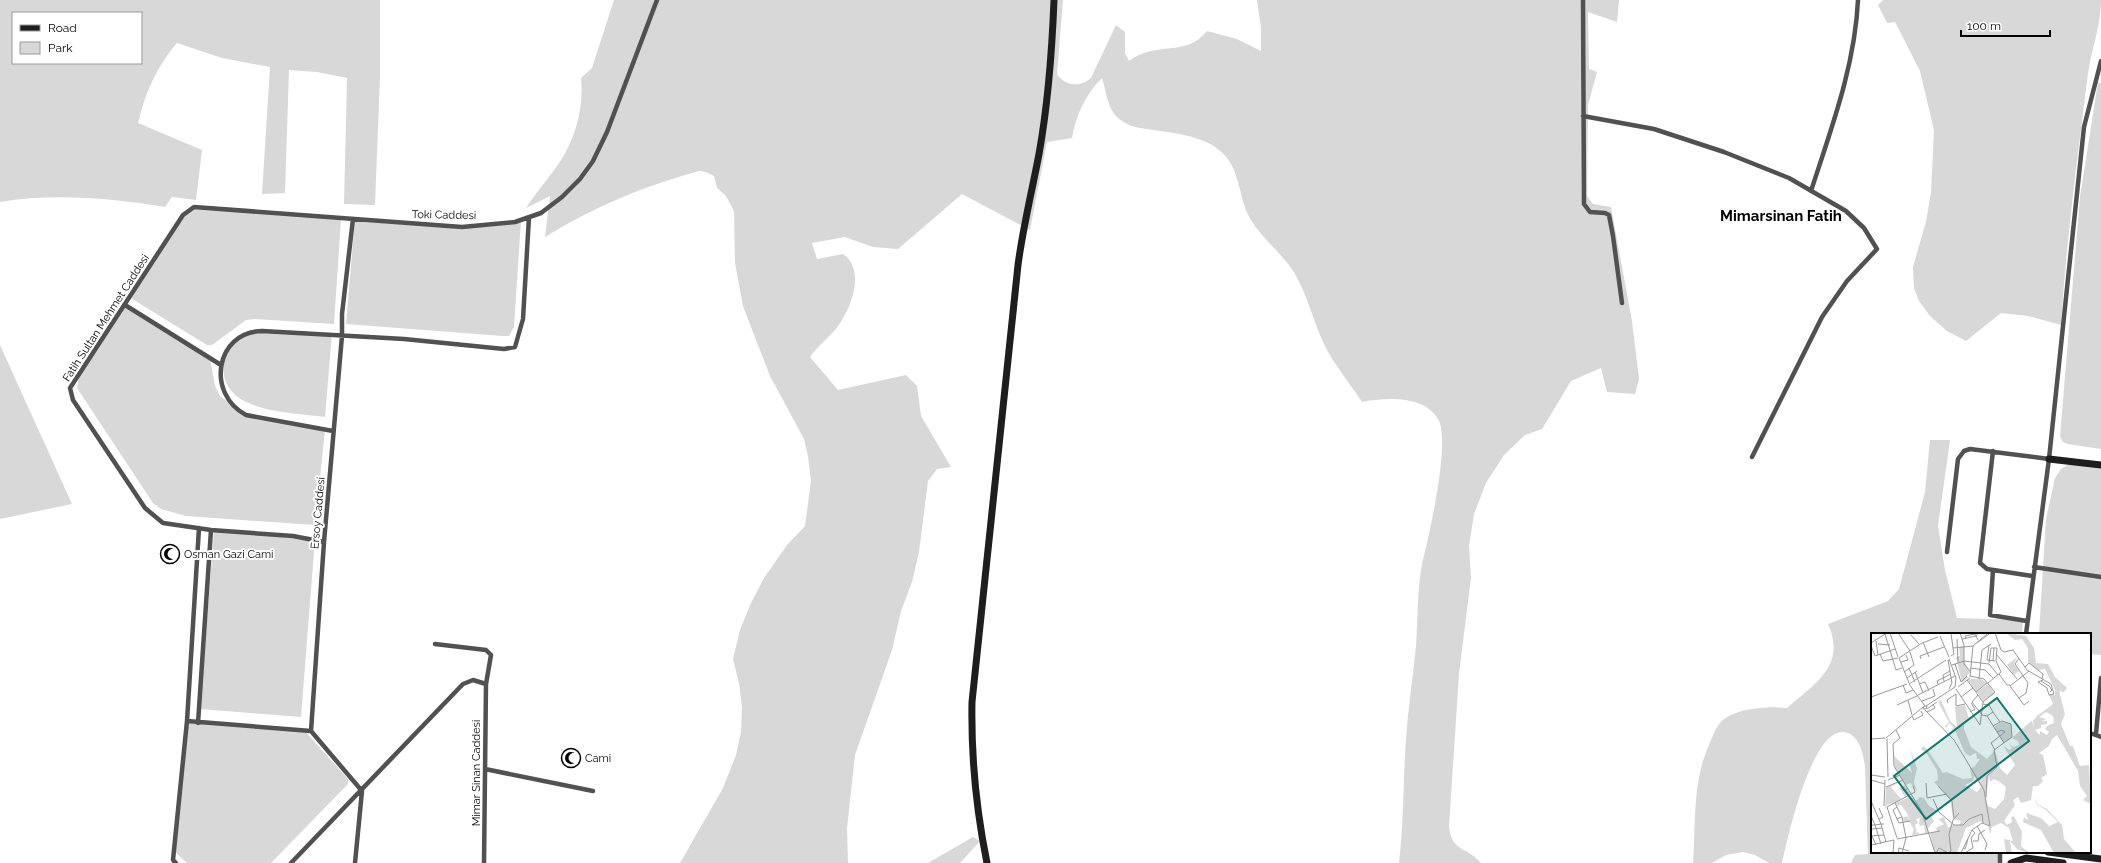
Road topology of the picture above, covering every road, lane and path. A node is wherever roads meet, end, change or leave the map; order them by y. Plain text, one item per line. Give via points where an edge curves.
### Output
1 (657, 0) edge
2 (1054, 0) edge
3 (1583, 0) edge
4 (1858, 0) edge
5 (2101, 60) edge
6 (1582, 116) junction
7 (1811, 191) junction
8 (194, 207) joint
9 (528, 217) junction
10 (353, 219) junction
11 (1622, 303) dead end
12 (125, 305) junction
13 (342, 336) junction
14 (221, 364) junction
15 (333, 431) junction
16 (1993, 451) junction
17 (1752, 457) dead end
18 (2049, 459) junction
19 (2101, 465) edge
20 (199, 528) junction
21 (211, 530) junction
22 (324, 542) junction
23 (1948, 552) dead end
24 (2034, 567) junction
25 (1993, 570) junction
26 (2032, 576) junction
27 (2101, 577) edge
28 (2027, 621) junction
29 (2026, 633) edge
30 (435, 644) dead end
31 (2101, 678) edge
32 (486, 684) junction
33 (187, 721) junction
34 (198, 723) junction
35 (311, 731) junction
36 (2091, 733) edge
37 (2096, 734) junction
38 (2101, 737) edge
39 (484, 769) junction
40 (362, 791) junction
41 (593, 791) dead end
42 (2055, 853) edge
43 (2101, 860) edge
44 (176, 863) edge
45 (291, 863) edge
46 (354, 863) edge
47 (484, 863) edge
48 (987, 863) edge
49 (2011, 863) edge
50 (2063, 863) edge

1 - 9 street, Toki Caddesi via 607,132 593,161 562,197 541,213
2 - 48 street via 1039,154 1018,265 972,702 971,745 974,786
3 - 6 street
4 - 7 street via 1856,30 1838,106
5 - 18 street via 2084,128
6 - 7 street via 1654,129 1724,152 1789,178
6 - 11 street via 1584,204 1590,212 1609,215
7 - 17 street via 1846,211 1864,228 1877,249 1848,281 1822,317
8 - 10 street, Toki Caddesi
8 - 12 street, Fatih Sultan Mehmet Caddesi via 183,215
9 - 10 street, Toki Caddesi via 515,222 462,227
9 - 13 street via 523,319 515,347 504,349
10 - 13 street, Ersoy Caddesi via 342,314
12 - 14 street
12 - 20 street, Fatih Sultan Mehmet Caddesi via 70,388 72,400 145,508 163,523
13 - 14 street via 252,332 233,343
13 - 15 street, Ersoy Caddesi
14 - 15 street via 220,377 225,392 233,406 246,415
15 - 22 street, Ersoy Caddesi
16 - 18 street
16 - 23 street via 1967,449 1958,459
16 - 25 street via 1980,560 1983,567
18 - 19 street
18 - 24 street
20 - 21 street, Fatih Sultan Mehmet Caddesi
20 - 33 street
21 - 22 street, Fatih Sultan Mehmet Caddesi via 294,536
21 - 34 street
22 - 35 street, Ersoy Caddesi
24 - 26 street
24 - 27 street
25 - 26 street
25 - 28 street via 1990,615
26 - 28 street
28 - 29 street
30 - 32 street, Mimar Sinan Caddesi via 488,651 491,657
31 - 37 street
32 - 39 street, Mimar Sinan Caddesi
32 - 40 street via 473,680 463,684
33 - 34 street
33 - 44 street via 174,860
34 - 35 street
35 - 40 street
36 - 37 street
37 - 38 street
39 - 41 street
39 - 47 street, Mimar Sinan Caddesi
40 - 45 street
40 - 46 street
42 - 43 street
49 - 50 street via 2026,858

